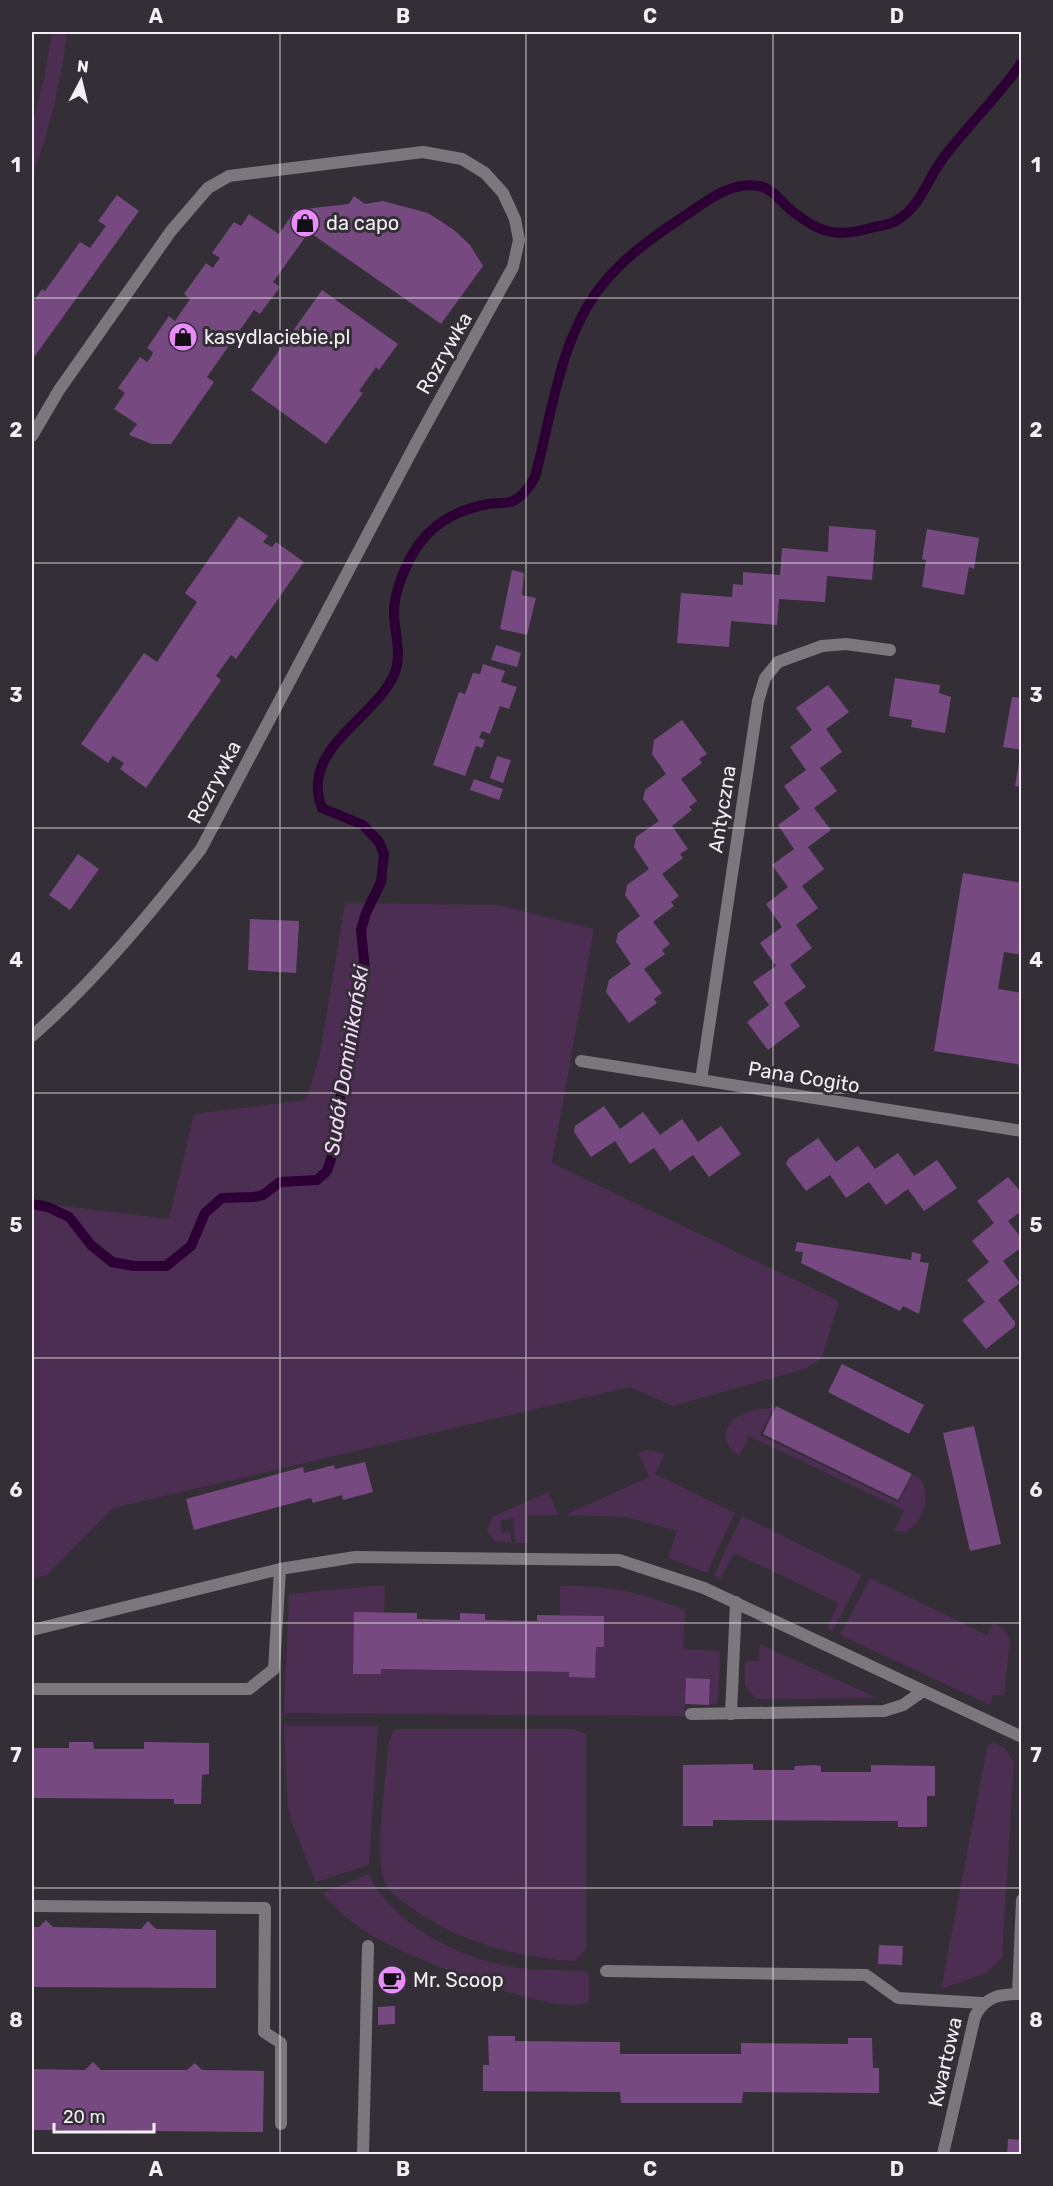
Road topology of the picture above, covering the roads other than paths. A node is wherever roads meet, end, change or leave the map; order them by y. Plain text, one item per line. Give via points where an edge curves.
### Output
1 (32, 436) edge
2 (890, 650) dead end
3 (32, 1036) edge
4 (581, 1061) dead end
5 (701, 1080) junction
6 (1022, 1131) edge
7 (280, 1569) junction
8 (736, 1602) junction
9 (32, 1630) edge
10 (32, 1689) edge
11 (922, 1691) junction
12 (691, 1714) dead end
13 (731, 1714) junction
14 (1022, 1737) edge
15 (1022, 1900) edge
16 (32, 1906) edge
17 (368, 1946) dead end
18 (606, 1971) dead end
19 (1020, 1994) edge
20 (982, 2003) junction
21 (281, 2124) dead end
22 (363, 2154) edge
23 (943, 2154) edge

1 - 3 street, Rozrywka via 64,381 171,231 208,188 229,176 423,152 462,159 485,173 503,193 519,240 513,267 201,849 154,909
2 - 5 street, Antyczna via 846,644 822,646 778,662 765,678 758,701
4 - 5 street, Pana Cogito
5 - 6 street, Pana Cogito
7 - 8 street via 355,1557 619,1560
7 - 9 street
7 - 10 street via 274,1669 249,1689
8 - 11 street
8 - 13 street
11 - 13 street via 903,1705 884,1712
11 - 14 street
12 - 13 street
15 - 19 street, Kwartowa
16 - 21 street via 265,1908 264,2032 281,2043
17 - 22 street
18 - 20 street via 866,1975 898,1998
19 - 20 street, Kwartowa
20 - 23 street, Kwartowa via 975,2016

